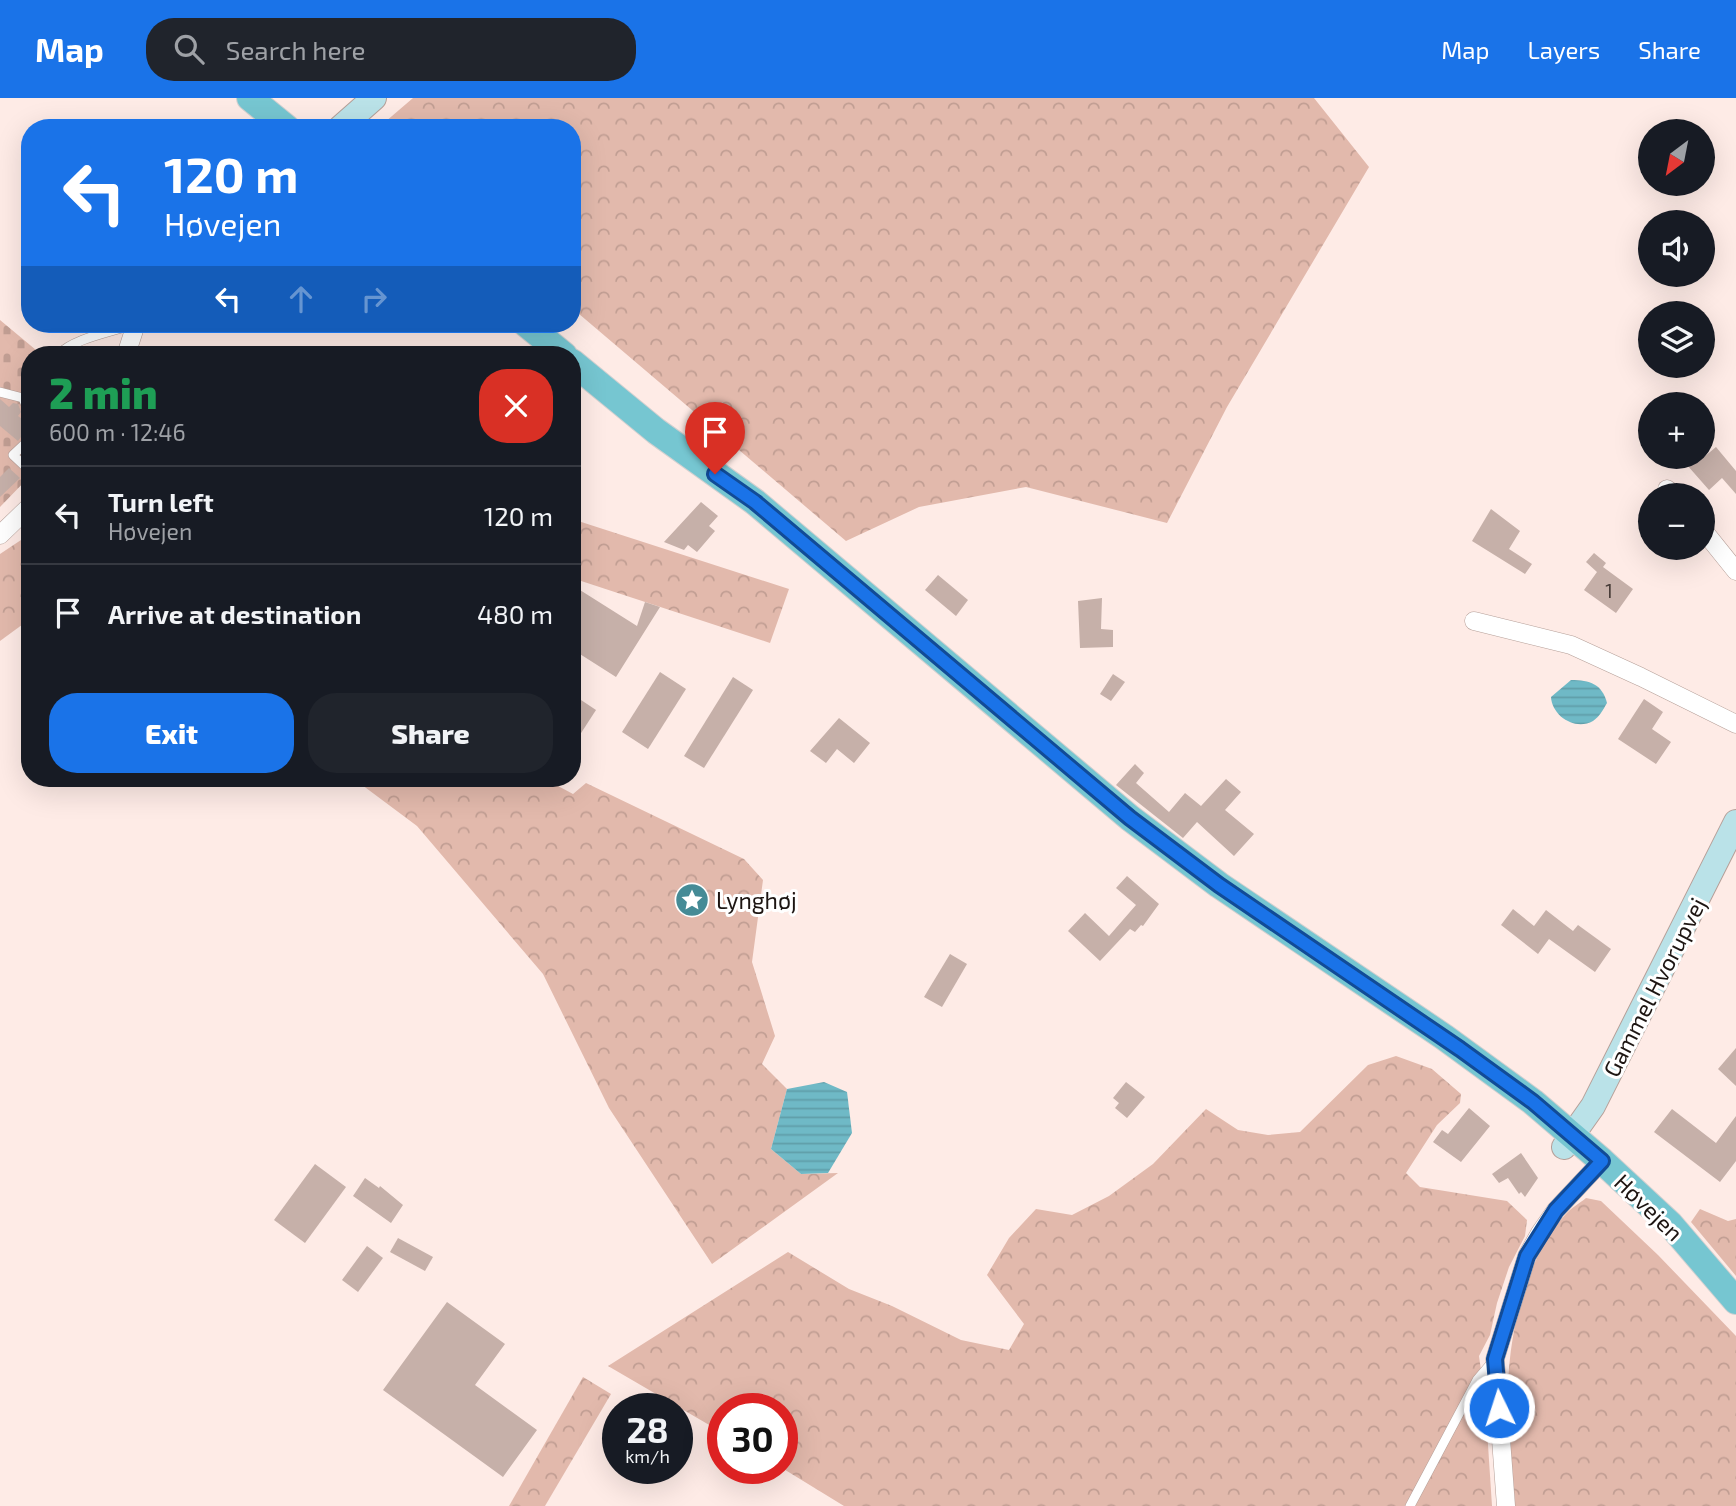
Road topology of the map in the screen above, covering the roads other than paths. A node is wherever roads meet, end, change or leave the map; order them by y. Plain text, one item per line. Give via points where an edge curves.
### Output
1 (250, 98) edge
2 (374, 98) edge
3 (276, 119) edge
4 (350, 119) edge
5 (107, 333) edge
6 (537, 333) edge
7 (70, 346) edge
8 (553, 346) edge
9 (581, 369) edge
10 (0, 392) edge
11 (21, 397) edge
12 (21, 447) edge
13 (21, 463) edge
14 (21, 515) edge
15 (0, 535) edge
16 (1715, 545) edge
17 (1736, 571) edge
18 (1474, 621) dead end
19 (1736, 724) edge
20 (1736, 822) edge
21 (1568, 1141) junction
22 (1597, 1166) junction
23 (1736, 1301) edge
24 (1495, 1359) junction
25 (1410, 1506) edge
26 (1506, 1506) edge

1 - 3 main road
2 - 4 street
5 - 7 lane
6 - 8 main road
9 - 21 main road, Høvejen via 656,431 755,502 1130,818 1533,1102
10 - 11 lane
12 - 13 lane via 13,455
14 - 15 street
16 - 17 street
18 - 19 street via 1571,645
20 - 21 street, Gammel Hvorupvej via 1617,1062
21 - 22 main road, Høvejen
22 - 23 main road, Høvejen via 1670,1224
22 - 24 street via 1556,1210 1527,1256
24 - 25 lane via 1477,1380
24 - 26 street

